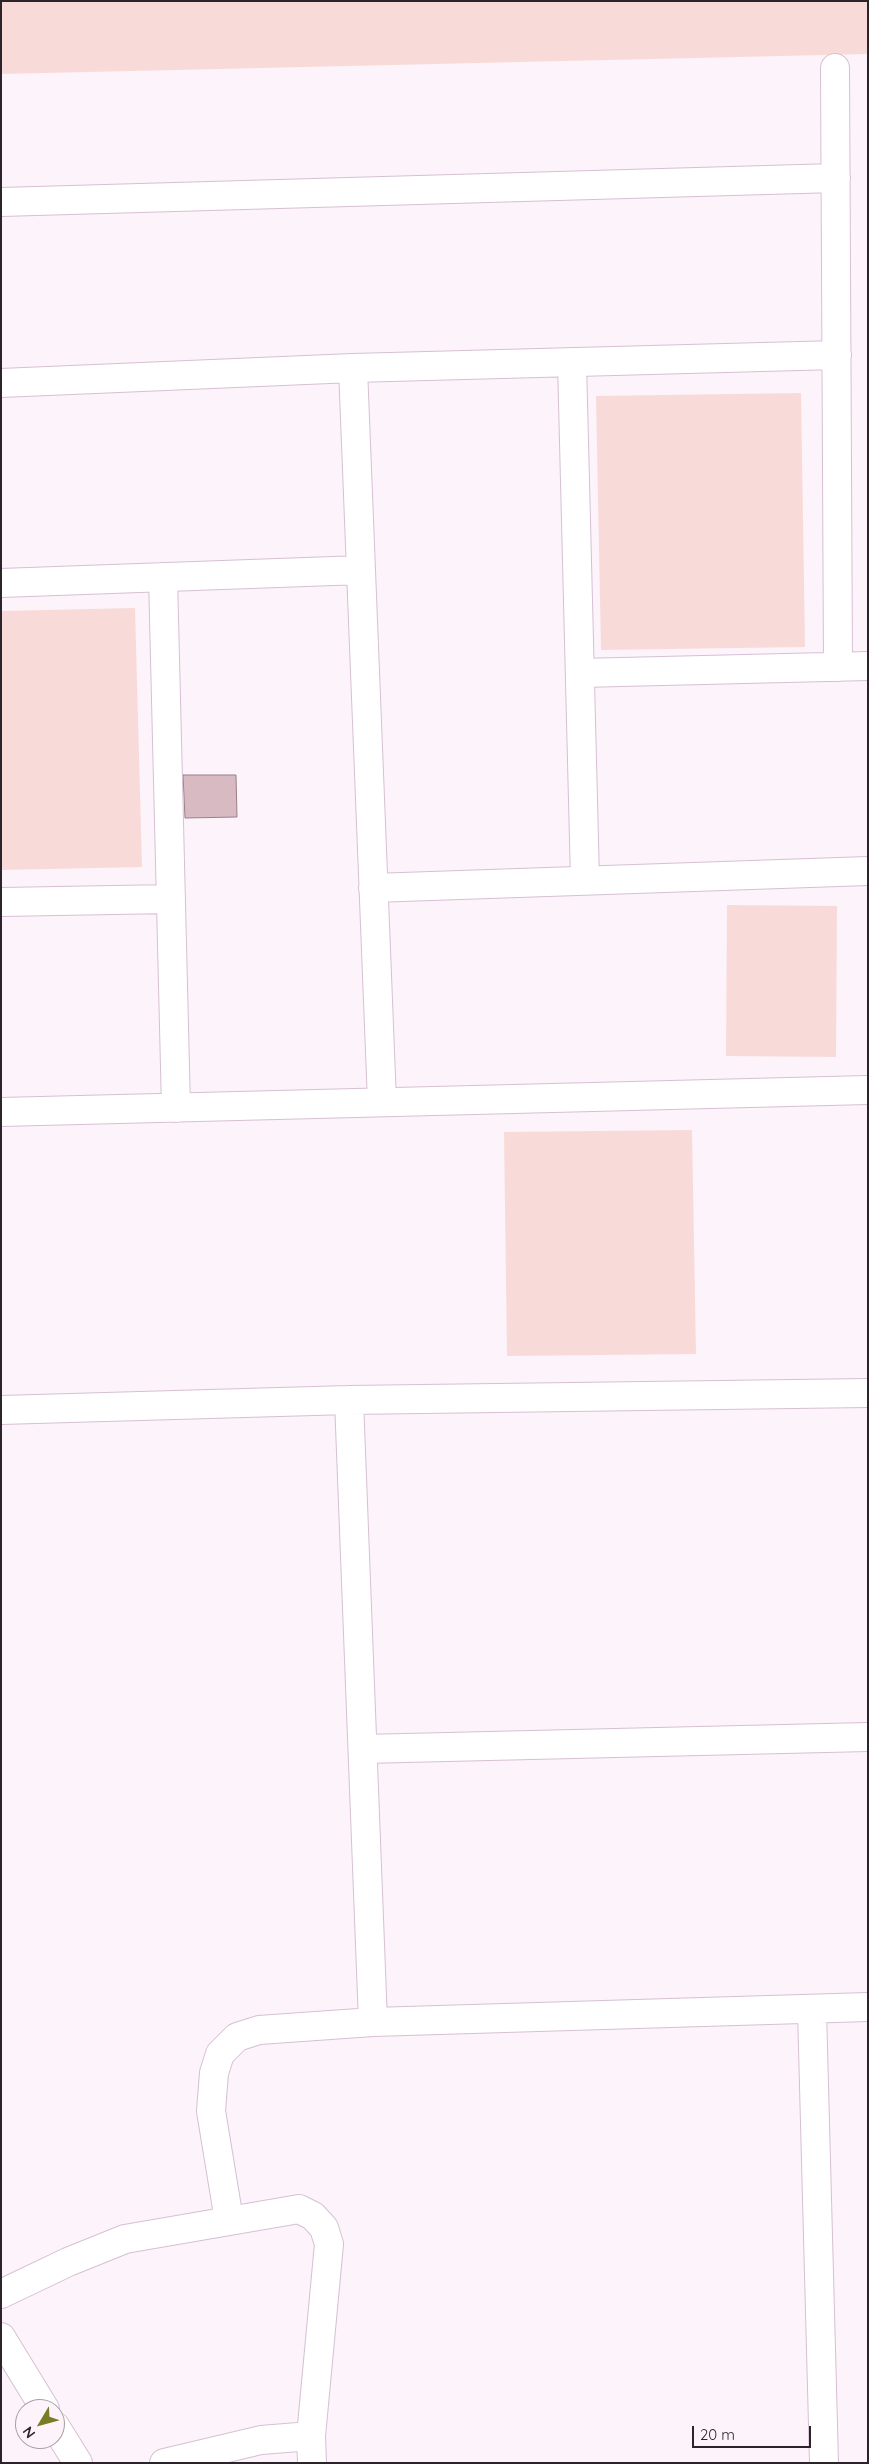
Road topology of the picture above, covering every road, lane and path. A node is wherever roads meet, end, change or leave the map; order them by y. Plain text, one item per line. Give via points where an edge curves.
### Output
1 (836, 68) dead end
2 (836, 178) junction
3 (1, 202) edge
4 (837, 355) junction
5 (572, 362) junction
6 (353, 368) junction
7 (1, 383) edge
8 (361, 570) junction
9 (163, 577) junction
10 (1, 583) edge
11 (868, 666) edge
12 (838, 667) junction
13 (580, 673) junction
14 (868, 871) edge
15 (585, 880) junction
16 (373, 888) junction
17 (171, 899) junction
18 (1, 902) edge
19 (868, 1090) edge
20 (382, 1102) junction
21 (176, 1108) junction
22 (1, 1112) edge
23 (868, 1393) edge
24 (349, 1400) junction
25 (1, 1410) edge
26 (868, 1737) edge
27 (362, 1749) junction
28 (868, 2007) edge
29 (812, 2010) junction
30 (373, 2022) junction
31 (229, 2220) junction
32 (1, 2294) edge
33 (1, 2337) edge
34 (39, 2399) edge
35 (65, 2442) edge
36 (311, 2450) edge
37 (78, 2463) edge
38 (164, 2463) edge
39 (824, 2463) edge

1 - 2 street
2 - 3 street
2 - 4 street
4 - 5 street
4 - 12 street
5 - 6 street
5 - 13 street
6 - 7 street
6 - 8 street
8 - 9 street
8 - 16 street
9 - 10 street
9 - 17 street
11 - 12 street
12 - 13 street
13 - 15 street
14 - 15 street
15 - 16 street
16 - 20 street
17 - 18 street
17 - 21 street
19 - 20 street
20 - 21 street
21 - 22 street
23 - 24 street
24 - 25 street
24 - 27 street
26 - 27 street
27 - 30 street
28 - 29 street
29 - 30 street
29 - 39 street
30 - 31 street via 259,2030 237,2037 220,2054 214,2074 211,2111
31 - 32 street via 125,2239
31 - 36 street via 299,2209 313,2216 324,2228 330,2244
33 - 34 street
35 - 37 street
36 - 38 street via 262,2440

